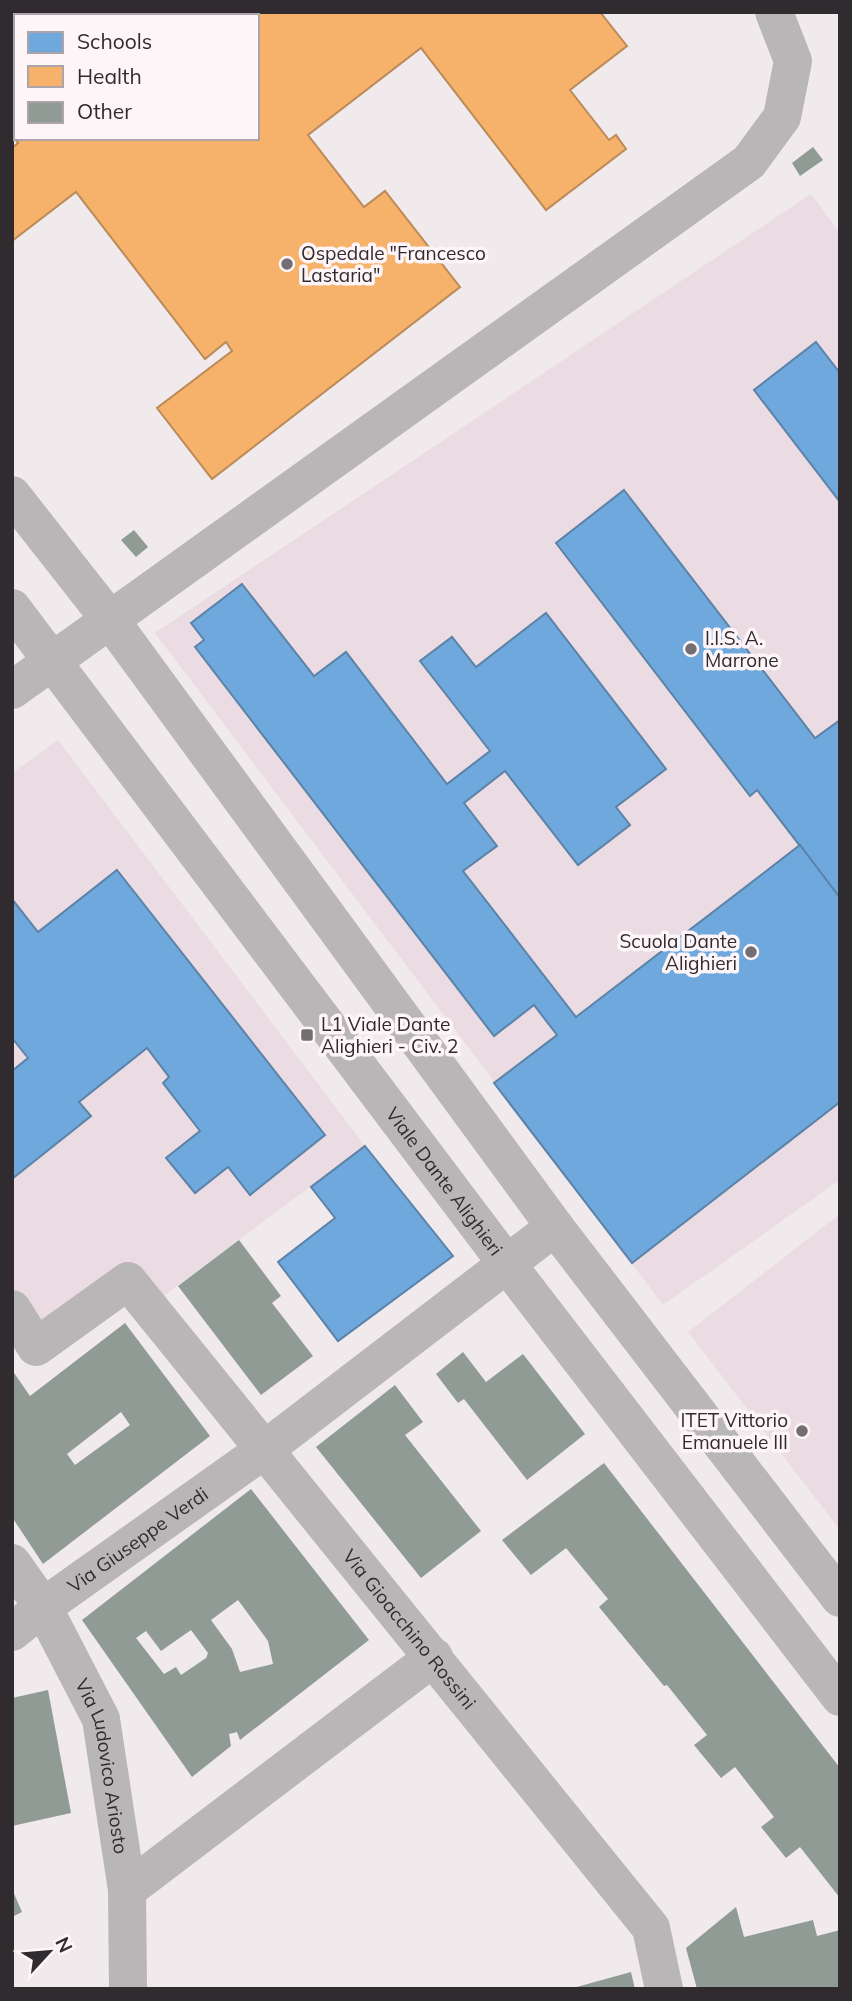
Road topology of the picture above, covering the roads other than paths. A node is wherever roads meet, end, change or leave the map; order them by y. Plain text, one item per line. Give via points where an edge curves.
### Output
1 (774, 12) edge
2 (12, 495) edge
3 (12, 608) edge
4 (111, 621) junction
5 (54, 660) junction
6 (12, 690) edge
7 (555, 1227) junction
8 (507, 1264) junction
9 (12, 1309) edge
10 (264, 1450) junction
11 (12, 1563) edge
12 (840, 1598) edge
13 (43, 1607) junction
14 (12, 1632) edge
15 (434, 1657) junction
16 (840, 1697) edge
17 (127, 1890) junction
18 (128, 1989) edge
19 (664, 1989) edge

1 - 4 street via 793,61 782,117 749,162
2 - 4 street
3 - 5 street, Viale Dante Alighieri
4 - 5 street
4 - 7 street
5 - 6 street
5 - 8 street, Viale Dante Alighieri
7 - 8 street, Via Giuseppe Verdi
7 - 12 street
8 - 10 street, Via Giuseppe Verdi
8 - 16 street, Viale Dante Alighieri
9 - 10 street, Via Gioacchino Rossini via 36,1347 128,1281
10 - 13 street, Via Giuseppe Verdi
10 - 15 street, Via Gioacchino Rossini
11 - 13 street, Via Ludovico Ariosto
13 - 14 street, Via Giuseppe Verdi
13 - 17 street, Via Ludovico Ariosto via 101,1719
15 - 17 street
15 - 19 street, Via Gioacchino Rossini via 651,1928
17 - 18 street, Via Ludovico Ariosto

